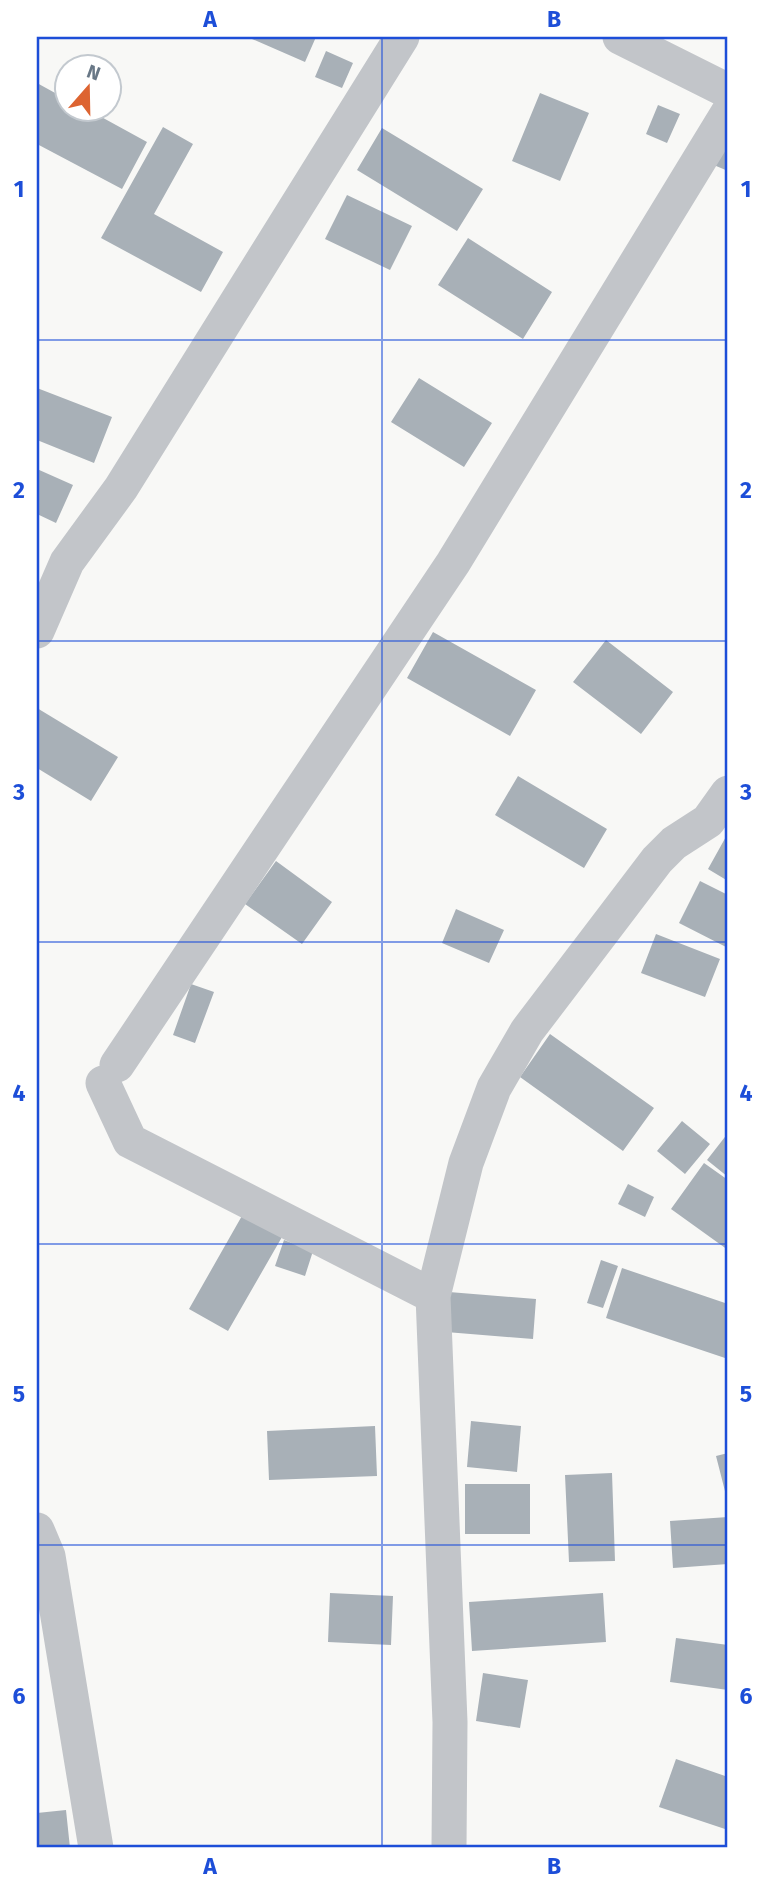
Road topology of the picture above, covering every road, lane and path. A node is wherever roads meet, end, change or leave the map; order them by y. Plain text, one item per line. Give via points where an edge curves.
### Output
1 (402, 37) edge
2 (620, 37) edge
3 (728, 91) edge
4 (728, 113) edge
5 (37, 631) edge
6 (728, 793) edge
7 (433, 1296) junction
8 (37, 1530) edge
9 (96, 1848) edge
10 (449, 1848) edge

1 - 5 street via 121,488 67,562
2 - 3 street
4 - 7 street via 453,563 110,1074 130,1141
6 - 7 street via 708,821 657,860 527,1031 494,1088 467,1163
7 - 10 street via 450,1723
8 - 9 street via 48,1556

